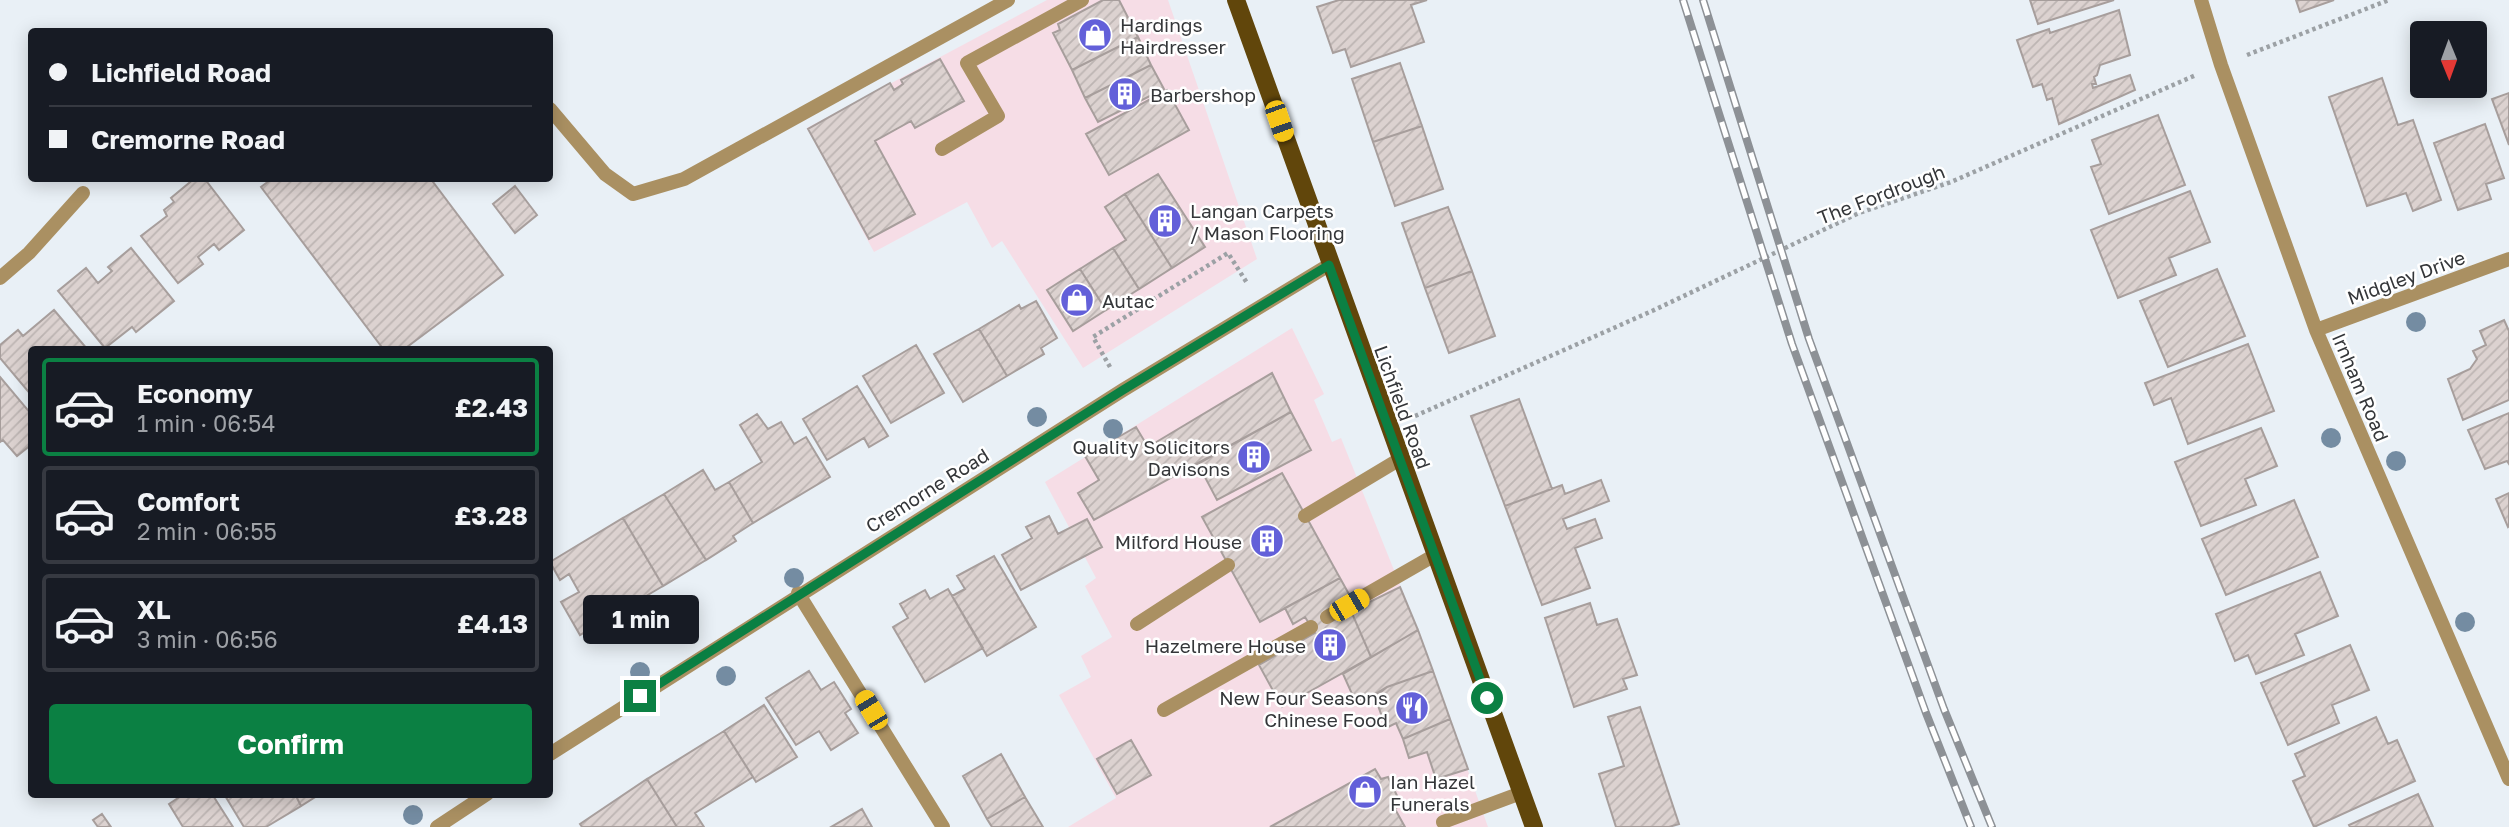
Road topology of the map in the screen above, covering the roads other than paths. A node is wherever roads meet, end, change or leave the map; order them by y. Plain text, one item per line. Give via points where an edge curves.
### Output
1 (1008, 0) edge
2 (1083, 0) edge
3 (1236, 0) edge
4 (2201, 0) edge
5 (553, 113) edge
6 (942, 149) dead end
7 (83, 193) dead end
8 (2509, 260) edge
9 (1329, 265) junction
10 (0, 278) edge
11 (2316, 330) junction
12 (1400, 459) junction
13 (1305, 516) dead end
14 (1435, 555) junction
15 (1228, 565) dead end
16 (798, 593) junction
17 (1327, 617) dead end
18 (1137, 624) dead end
19 (1311, 627) dead end
20 (1164, 710) dead end
21 (553, 752) edge
22 (2509, 779) edge
23 (1521, 793) junction
24 (481, 798) edge
25 (1443, 822) dead end
26 (437, 827) edge
27 (943, 827) edge
28 (1534, 827) edge

1 - 5 street via 684,179 633,194 605,174
2 - 6 street via 967,63 998,116
3 - 9 main road, Lichfield Road
4 - 11 street, Irnham Road
7 - 10 street
8 - 11 street, Midgley Drive
9 - 12 main road, Lichfield Road
9 - 16 street, Cremorne Road
11 - 22 street, Irnham Road
12 - 13 street
12 - 14 main road, Lichfield Road
14 - 17 street
14 - 23 main road, Lichfield Road
15 - 18 street
16 - 21 street, Cremorne Road
16 - 27 street
19 - 20 street
23 - 25 street
23 - 28 main road, Lichfield Road
24 - 26 street

